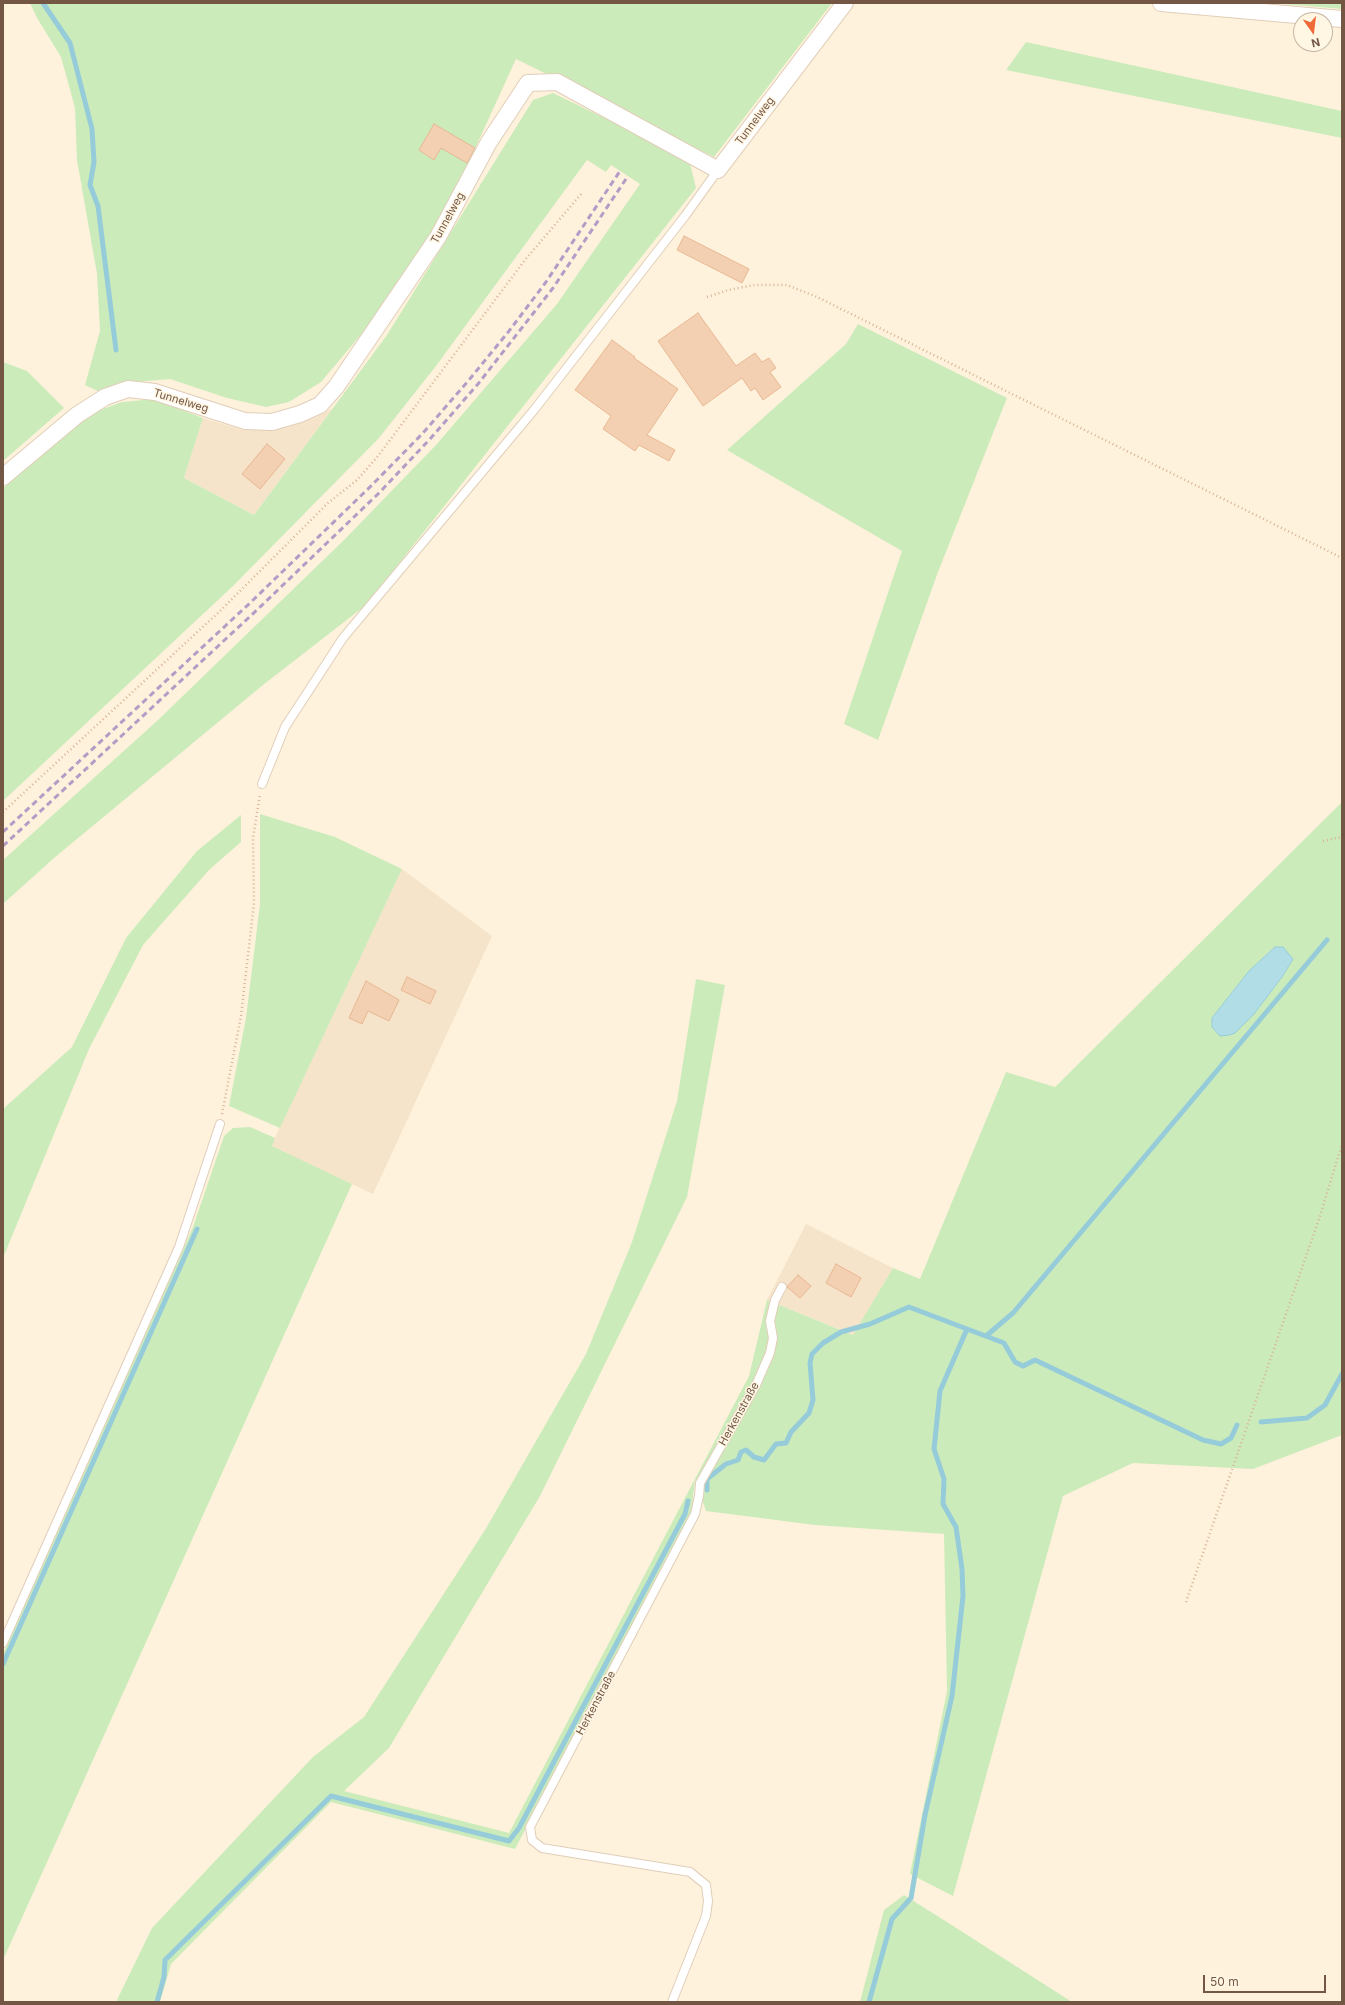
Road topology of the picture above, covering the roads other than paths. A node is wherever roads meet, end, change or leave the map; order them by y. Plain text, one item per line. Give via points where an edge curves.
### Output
1 (846, 3) edge
2 (1161, 3) edge
3 (1342, 19) edge
4 (718, 170) junction
5 (3, 477) edge
6 (262, 784) road end
7 (220, 1124) road end
8 (782, 1287) dead end
9 (3, 1643) edge
10 (672, 2002) edge

1 - 4 street, Tunnelweg
2 - 3 street
4 - 5 street, Tunnelweg via 557,82 528,83 489,142 438,237 336,387 320,405 272,422 245,421 155,392 128,389 105,397 77,415
4 - 6 lane via 534,410 343,638 285,727
7 - 9 lane via 179,1247
8 - 10 lane, Herkenstraße via 775,1300 770,1321 773,1338 770,1353 756,1385 700,1483 695,1514 530,1827 532,1840 542,1848 690,1872 706,1886 706,1916

